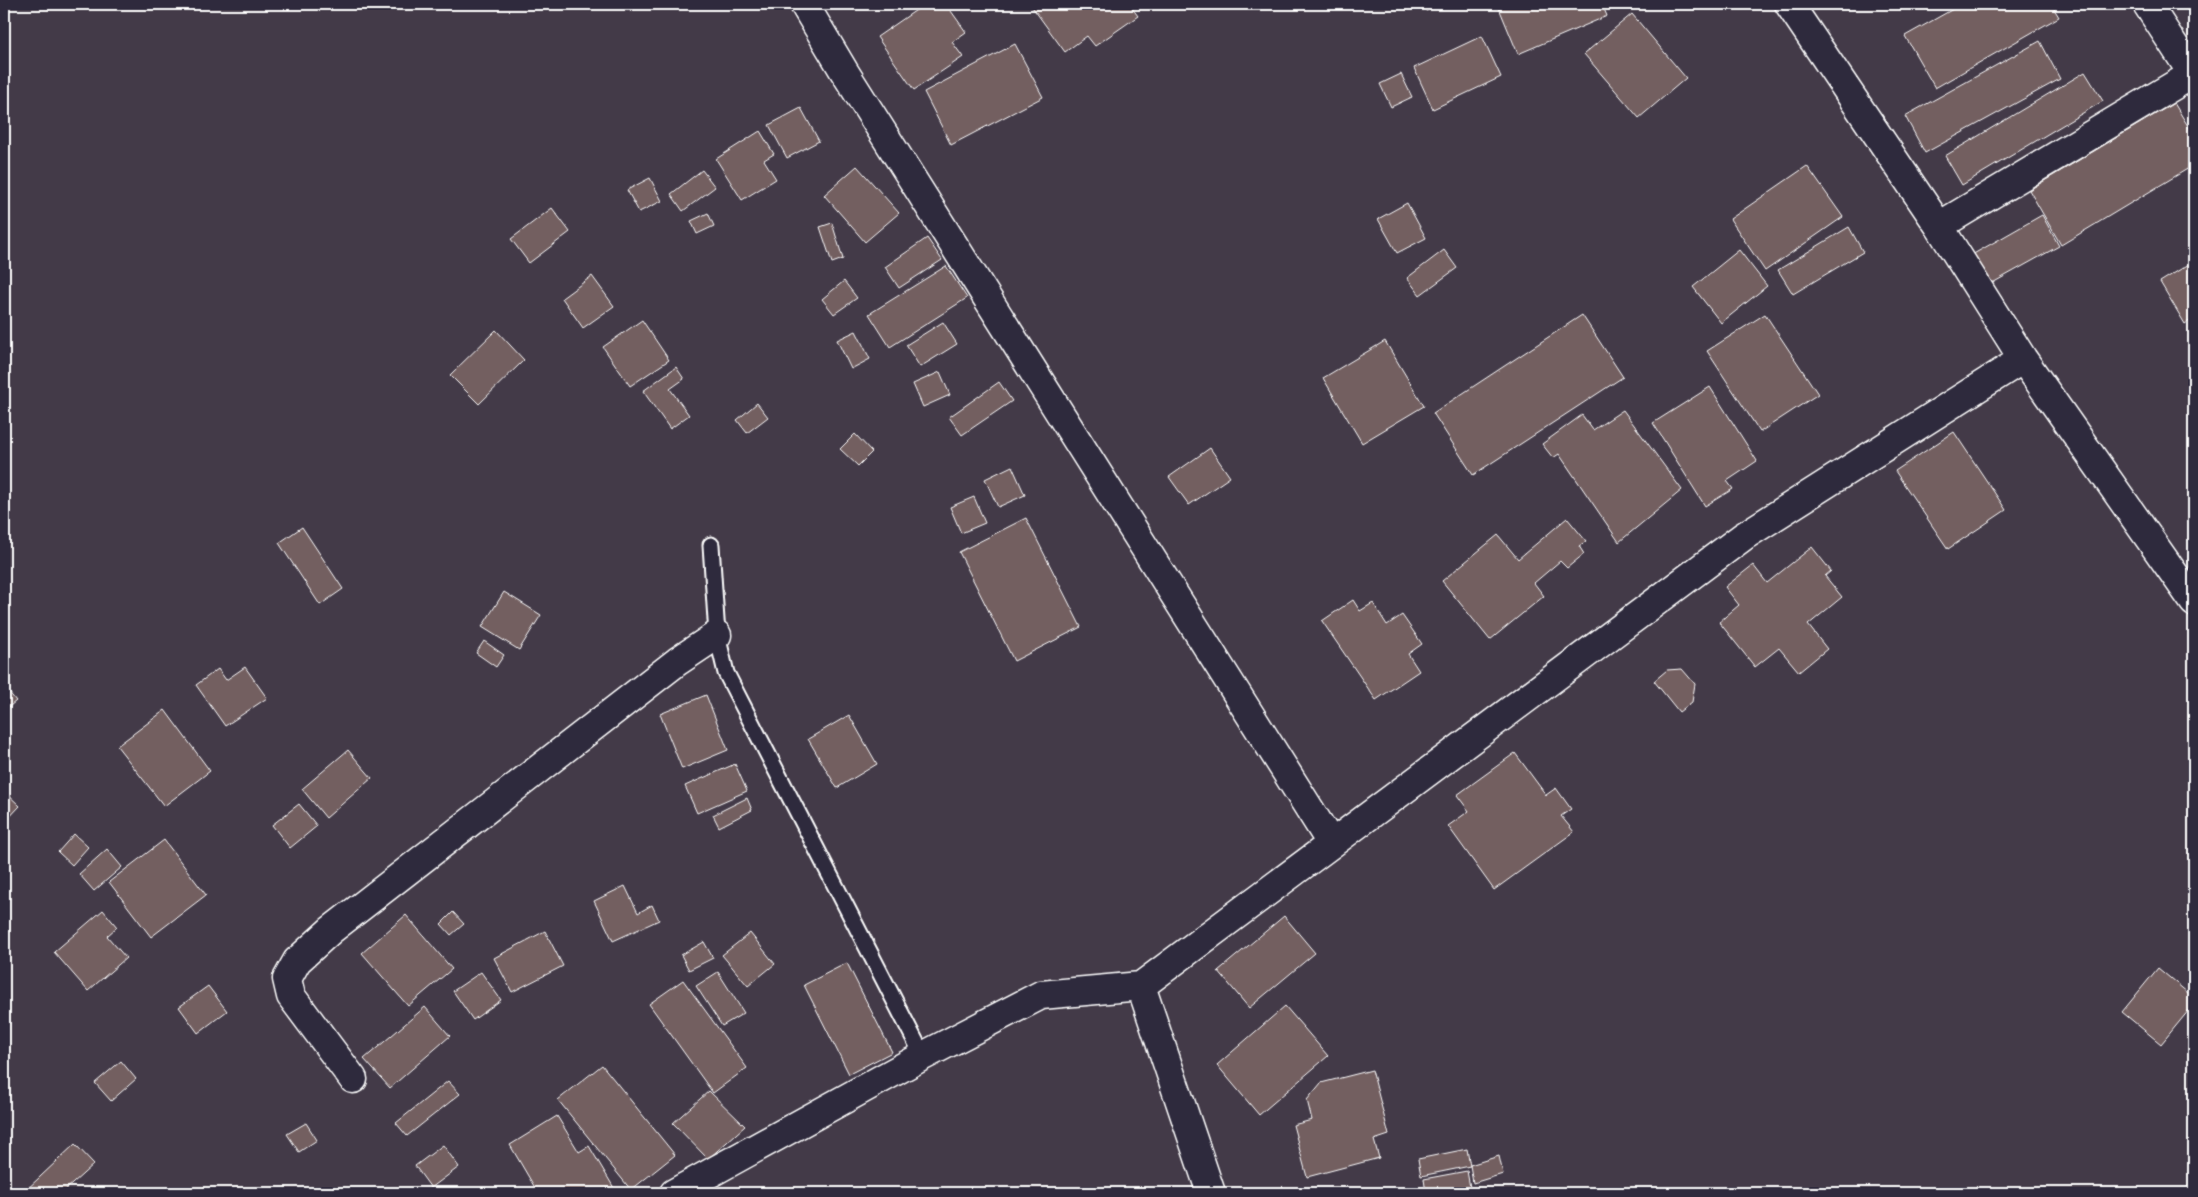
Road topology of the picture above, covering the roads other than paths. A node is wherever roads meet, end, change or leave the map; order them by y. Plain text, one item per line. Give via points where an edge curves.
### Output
1 (804, 4) edge
2 (1789, 4) edge
3 (2147, 4) edge
4 (2194, 75) edge
5 (1939, 226) junction
6 (2023, 359) junction
7 (711, 545) dead end
8 (2194, 602) edge
9 (717, 635) junction
10 (1331, 843) junction
11 (1141, 986) junction
12 (923, 1056) junction
13 (353, 1080) dead end
14 (674, 1193) edge
15 (1212, 1193) edge

1 - 10 street
2 - 5 street
3 - 4 street
4 - 5 street
5 - 6 street
6 - 8 street
6 - 10 street via 1744,536
7 - 9 lane
9 - 12 lane via 726,673
9 - 13 street via 678,661 331,930 297,961 287,979 290,996
10 - 11 street
11 - 12 street via 1041,995
11 - 15 street
12 - 14 street

